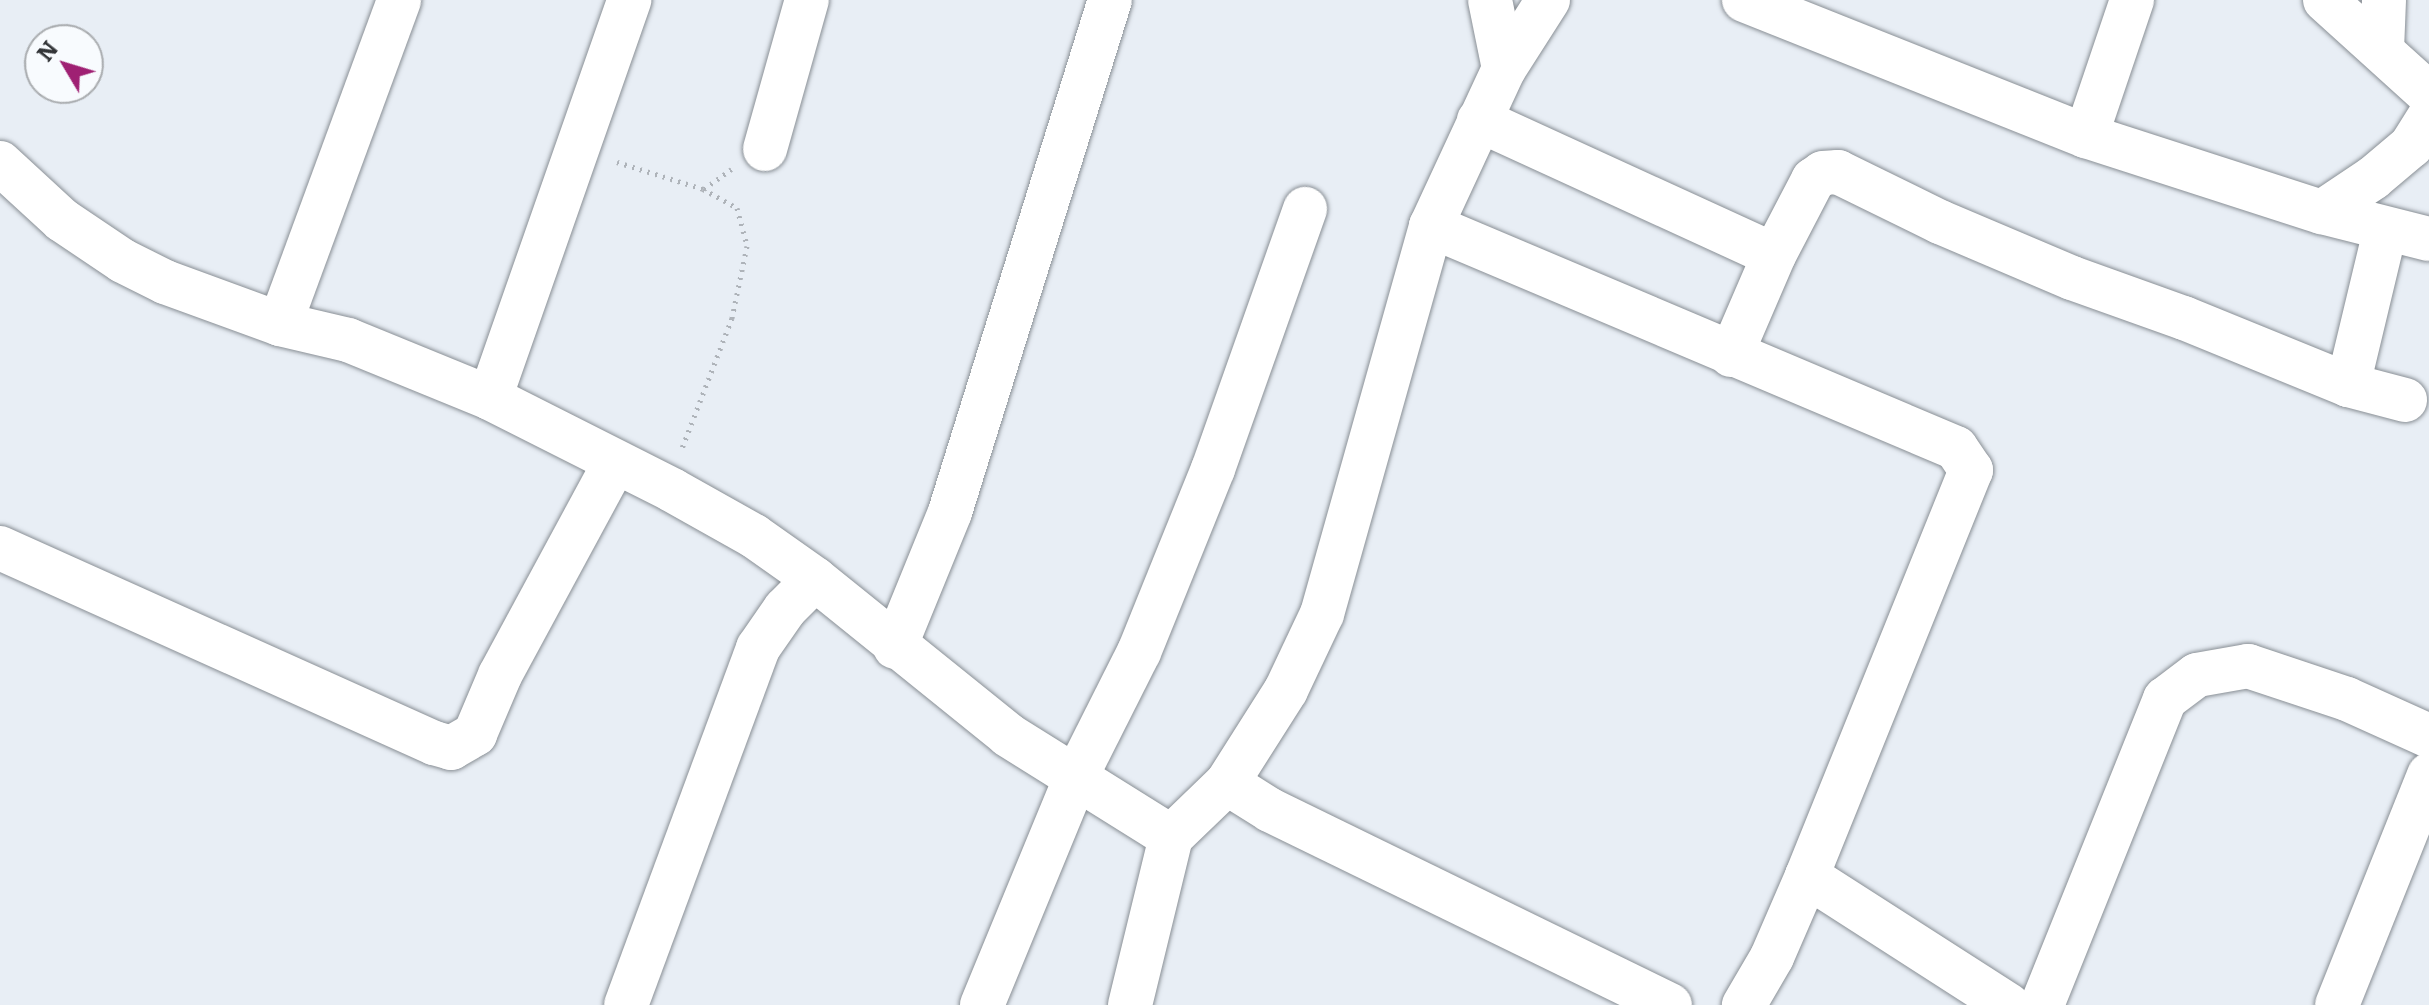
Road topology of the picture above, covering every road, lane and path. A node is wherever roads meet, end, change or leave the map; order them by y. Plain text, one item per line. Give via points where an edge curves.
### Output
1 (399, 0) edge
2 (433, 0) edge
3 (629, 0) edge
4 (807, 0) edge
5 (1110, 0) edge
6 (1490, 0) edge
7 (1548, 0) edge
8 (1744, 0) edge
9 (2132, 0) edge
10 (2325, 0) edge
11 (2384, 0) edge
12 (382, 46) junction
13 (2382, 50) junction
14 (1504, 69) junction
15 (2429, 94) edge
16 (2429, 117) edge
17 (1479, 120) junction
18 (2086, 136) junction
19 (765, 149) dead end
20 (576, 155) junction
21 (0, 163) edge
22 (1305, 209) dead end
23 (2322, 212) junction
24 (1431, 226) junction
25 (2385, 231) junction
26 (2429, 239) edge
27 (1774, 255) junction
28 (280, 324) junction
29 (1731, 355) junction
30 (2348, 385) junction
31 (490, 398) junction
32 (2405, 400) dead end
33 (615, 462) junction
34 (672, 490) junction
35 (0, 548) edge
36 (815, 579) junction
37 (895, 647) junction
38 (2429, 736) edge
39 (2429, 775) edge
40 (1076, 777) junction
41 (1227, 783) junction
42 (1171, 837) junction
43 (1807, 876) junction
44 (1618, 993) edge
45 (626, 1005) edge
46 (982, 1005) edge
47 (1130, 1005) edge
48 (1670, 1005) edge
49 (1744, 1005) edge
50 (2008, 1005) edge
51 (2042, 1005) edge
52 (2337, 1005) edge

1 - 12 street
2 - 12 street
3 - 20 street
4 - 19 street
5 - 37 street via 950,512
6 - 14 street
7 - 14 street
8 - 18 street
9 - 18 street
10 - 13 street
11 - 13 street
12 - 28 street
13 - 15 street
14 - 17 street
16 - 23 street via 2411,146
17 - 24 street
17 - 27 street
18 - 23 street
20 - 31 street
20 - 34 path via 654,171 737,208 747,246 732,318 685,433
21 - 28 street via 62,220 123,261
22 - 40 street via 1259,344 1139,652
23 - 25 street
24 - 29 street
24 - 41 street via 1322,614 1286,690
25 - 26 street
25 - 30 street
27 - 29 street
27 - 30 street via 1813,180 1838,172 2072,278
28 - 31 street via 348,340
29 - 43 street via 1956,448 1971,470
30 - 32 street
31 - 33 street
33 - 34 street
33 - 35 street via 500,675 475,734 451,748
34 - 36 street via 754,536
36 - 37 street
36 - 45 street via 785,609 758,648
37 - 40 street via 1008,735
38 - 51 street via 2347,699 2248,666 2197,675 2165,699
39 - 52 street
40 - 42 street
40 - 46 street
41 - 42 street
41 - 44 street
42 - 47 street
43 - 49 street via 1772,957
43 - 50 street
44 - 48 street

